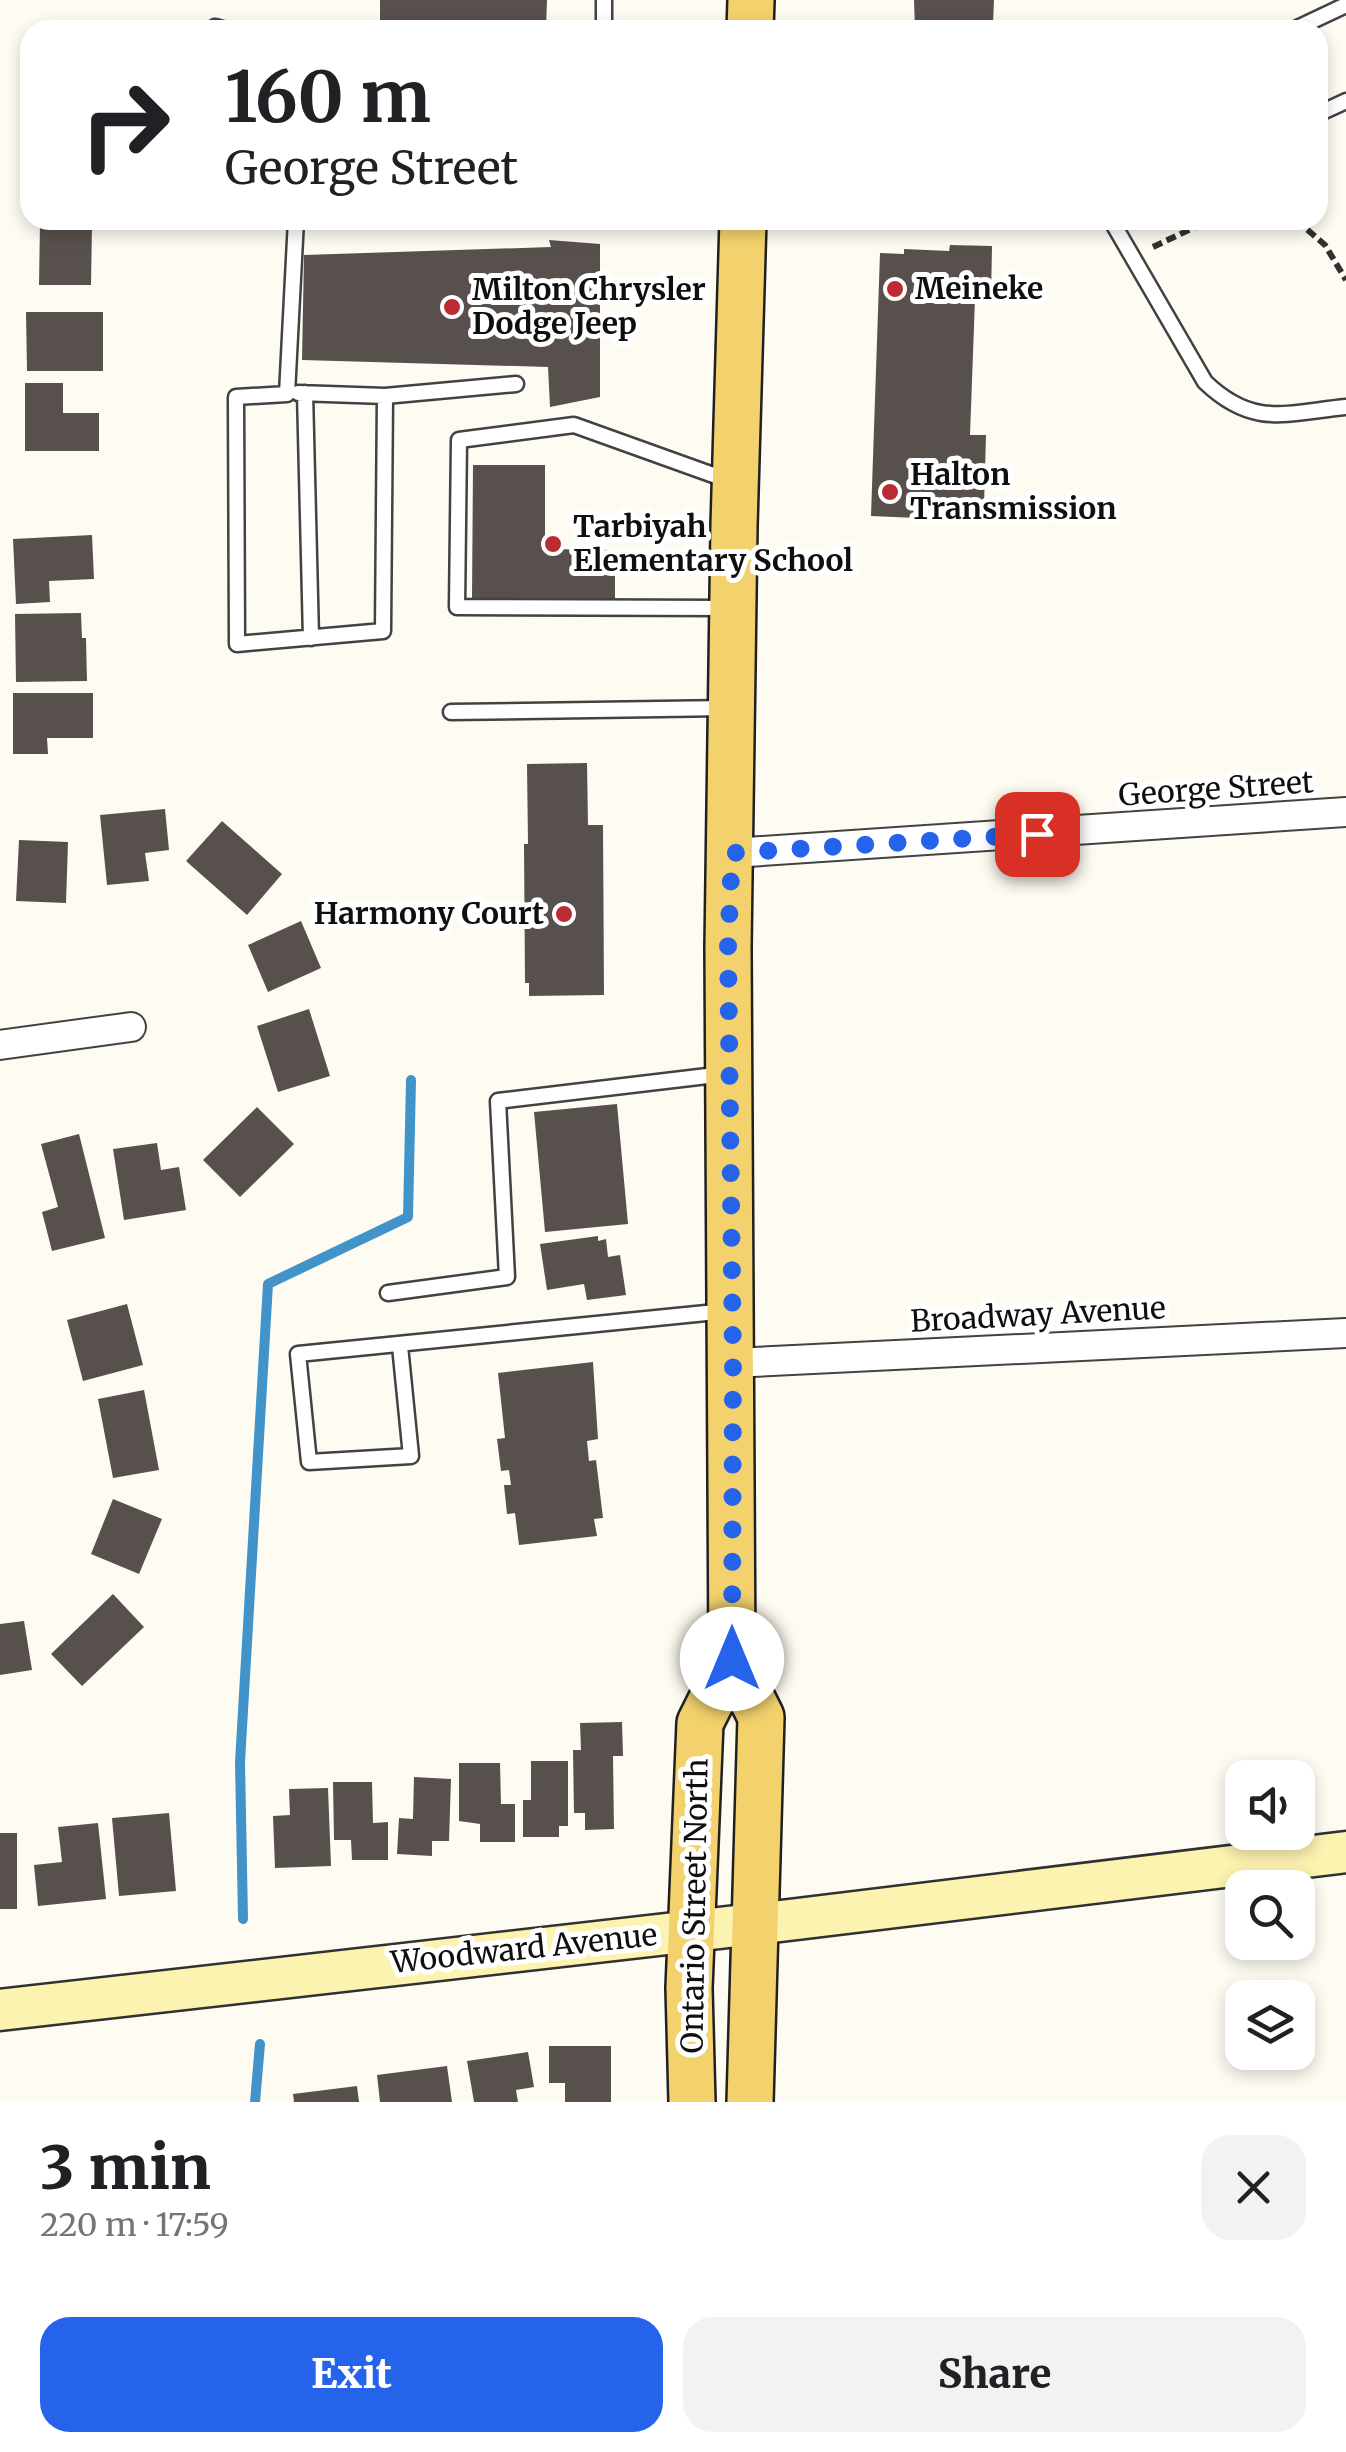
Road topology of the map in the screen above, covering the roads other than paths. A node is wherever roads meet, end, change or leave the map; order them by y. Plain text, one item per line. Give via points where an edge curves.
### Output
1 (1346, 5) edge
2 (1314, 20) edge
3 (295, 230) edge
4 (743, 230) edge
5 (1117, 230) edge
6 (516, 384) dead end
7 (305, 393) junction
8 (287, 394) junction
9 (384, 396) junction
10 (1346, 406) edge
11 (736, 483) junction
12 (734, 608) junction
13 (310, 638) junction
14 (732, 708) junction
15 (450, 712) dead end
16 (1346, 812) edge
17 (732, 853) junction
18 (131, 1027) dead end
19 (0, 1045) edge
20 (730, 1074) junction
21 (388, 1293) dead end
22 (732, 1310) junction
23 (1346, 1333) edge
24 (400, 1346) junction
25 (733, 1362) junction
26 (732, 1659) junction
27 (1346, 1852) edge
28 (756, 1924) junction
29 (691, 1930) junction
30 (0, 2010) edge
31 (692, 2102) edge
32 (750, 2102) edge

1 - 2 lane
3 - 8 lane
4 - 11 main road, Ontario Street North
5 - 10 lane via 1205,382 1222,398 1260,415
6 - 9 lane
7 - 8 lane
7 - 9 lane
7 - 13 lane
8 - 13 lane via 236,397 237,644
9 - 13 lane via 383,631
11 - 12 main road, Ontario Street North
11 - 12 lane via 574,425 459,440 457,608
12 - 14 main road, Ontario Street North
14 - 15 lane
14 - 17 main road, Ontario Street North
16 - 17 street, George Street
17 - 20 main road, Ontario Street North
18 - 19 street
20 - 21 lane via 498,1101 507,1277
20 - 22 main road, Ontario Street North
22 - 24 lane
22 - 25 main road, Ontario Street North
23 - 25 street, Broadway Avenue
24 - 24 lane via 298,1354 310,1462 411,1456
25 - 26 main road, Ontario Street North
26 - 28 main road, Ontario Street North via 762,1717
26 - 29 main road, Ontario Street North via 700,1723
27 - 28 street, Woodward Avenue
28 - 29 street, Woodward Avenue
28 - 32 main road, Ontario Street North
29 - 30 street, Woodward Avenue
29 - 31 main road, Ontario Street North

